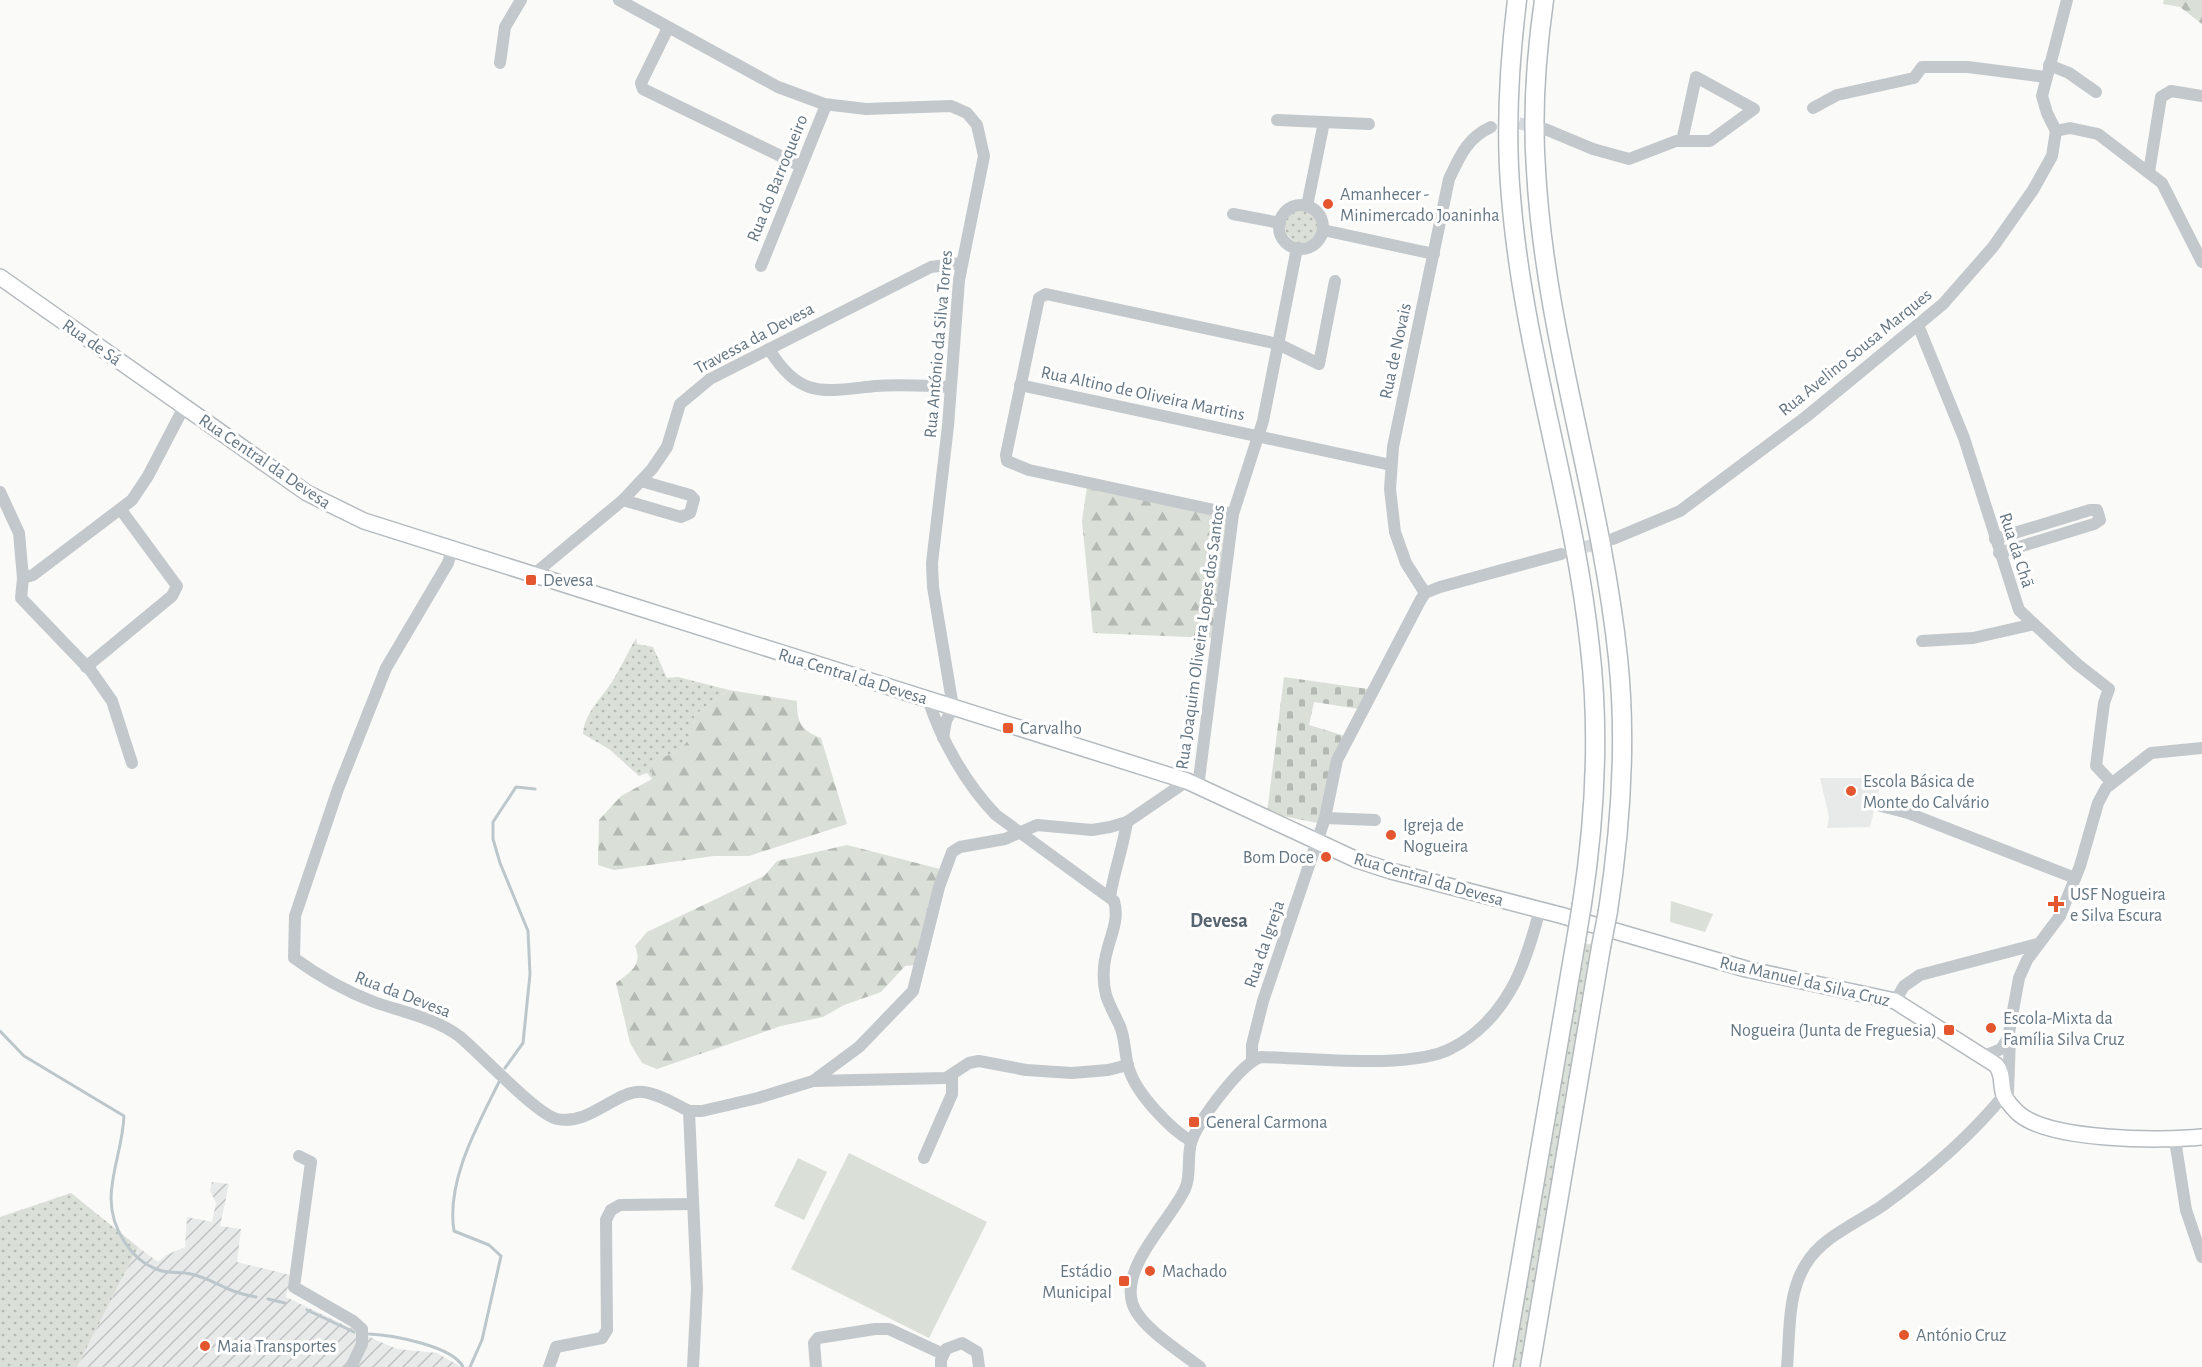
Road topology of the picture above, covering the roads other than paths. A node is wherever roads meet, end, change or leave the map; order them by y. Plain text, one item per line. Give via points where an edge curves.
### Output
1 (521, 0) edge
2 (619, 0) edge
3 (1517, 0) edge
4 (1544, 0) edge
5 (2067, 0) edge
6 (669, 28) junction
7 (500, 63) dead end
8 (2047, 71) junction
9 (2097, 92) dead end
10 (2202, 96) edge
11 (826, 105) junction
12 (1813, 108) dead end
13 (1277, 120) dead end
14 (1324, 122) junction
15 (1369, 124) dead end
16 (1491, 127) tunnel mouth
17 (1545, 129) tunnel mouth
18 (2056, 130) junction
19 (1682, 141) junction
20 (801, 166) junction
21 (2149, 172) junction
22 (1307, 206) junction
23 (1233, 213) dead end
24 (1280, 223) junction
25 (1323, 230) junction
26 (1297, 248) junction
27 (1434, 254) junction
28 (2202, 262) edge
29 (962, 263) junction
30 (761, 266) dead end
31 (0, 277) edge
32 (1335, 281) dead end
33 (1918, 325) junction
34 (1278, 344) junction
35 (769, 349) junction
36 (1020, 385) junction
37 (950, 387) junction
38 (184, 407) junction
39 (1259, 436) junction
40 (1391, 465) junction
41 (641, 481) junction
42 (0, 492) edge
43 (623, 500) junction
44 (121, 510) junction
45 (1233, 514) junction
46 (1613, 539) tunnel mouth
47 (1995, 539) junction
48 (452, 550) junction
49 (1999, 553) junction
50 (1561, 554) tunnel mouth
51 (533, 575) junction
52 (23, 578) junction
53 (1425, 593) junction
54 (2034, 624) junction
55 (1922, 641) dead end
56 (86, 667) junction
57 (928, 699) junction
58 (953, 706) junction
59 (943, 738) junction
60 (2202, 748) edge
61 (132, 763) dead end
62 (2112, 783) junction
63 (1192, 784) junction
64 (1881, 806) dead end
65 (1325, 818) junction
66 (1375, 820) dead end
67 (1127, 822) junction
68 (1018, 831) junction
69 (1316, 842) junction
70 (2075, 878) junction
71 (1110, 897) junction
72 (1540, 909) junction
73 (2038, 944) junction
74 (1895, 1001) junction
75 (2011, 1030) junction
76 (1984, 1056) junction
77 (1252, 1060) junction
78 (1128, 1065) junction
79 (952, 1076) junction
80 (813, 1081) junction
81 (2006, 1098) junction
82 (689, 1111) junction
83 (2202, 1137) edge
84 (2175, 1140) junction
85 (1191, 1141) junction
86 (299, 1156) dead end
87 (924, 1158) dead end
88 (693, 1204) junction
89 (2202, 1257) edge
90 (943, 1354) junction
91 (351, 1367) edge
92 (549, 1367) edge
93 (693, 1367) edge
94 (816, 1367) edge
95 (941, 1367) edge
96 (979, 1367) edge
97 (1200, 1367) edge
98 (1503, 1367) edge
99 (1530, 1367) edge
100 (1787, 1367) edge

1 - 7 street via 505,27
2 - 6 street, Rua António da Silva Torres
3 - 98 highway, bridge via 1509,88 1511,198 1527,312 1582,593 1593,682 1595,778 1582,904
4 - 99 highway, bridge via 1534,118 1539,216 1612,610 1620,678 1622,788 1608,911
5 - 8 street
6 - 11 street, Rua António da Silva Torres via 778,87
6 - 20 street via 641,83 643,89
8 - 9 street via 2069,73
8 - 12 street via 1922,67 1914,78 1837,95
8 - 18 street via 2042,96
10 - 21 street via 2171,92 2161,97
11 - 20 street, Rua do Barroqueiro
11 - 29 street, Rua António da Silva Torres via 875,110 951,106 967,113 977,125 984,156
13 - 14 street
14 - 15 street
14 - 22 street
16 - 27 street, Rua de Novais via 1467,143 1449,179
17 - 19 street via 1629,159
18 - 21 street via 2070,128 2098,134
18 - 33 street, Rua Avelino Sousa Marques via 2052,156 2027,199 1993,247 1943,304
19 - 19 street via 1696,77 1754,109 1710,141
20 - 30 street, Rua do Barroqueiro
21 - 28 street via 2162,183
22 - 24 street via 1290,209
22 - 25 street via 1321,218
23 - 24 street
24 - 26 street via 1284,240
25 - 26 street via 1315,244
25 - 27 street
26 - 34 street, Rua Joaquim Oliveira Lopes dos Santos
27 - 40 street, Rua de Novais
29 - 35 street, Travessa da Devesa via 931,267
29 - 37 street, Rua António da Silva Torres
31 - 38 main road, Rua de Sá
32 - 34 street via 1319,364
33 - 46 street, Rua Avelino Sousa Marques via 1807,416 1680,511
33 - 47 street, Rua da Chã via 1964,438
34 - 36 street via 1046,294 1037,304
34 - 39 street, Rua Joaquim Oliveira Lopes dos Santos
35 - 37 street via 781,369 823,392 903,384
35 - 41 street, Travessa da Devesa via 710,379 680,404 667,447
36 - 39 street, Rua Altino de Oliveira Martins
36 - 45 street via 1006,455 1013,465
37 - 58 street, Rua António da Silva Torres via 932,563
38 - 44 street via 144,483
38 - 48 main road, Rua Central da Devesa via 325,503 385,529
39 - 40 street, Rua Altino de Oliveira Martins
39 - 45 street, Rua Joaquim Oliveira Lopes dos Santos
40 - 53 street, Rua de Novais via 1390,510 1395,532 1406,563
41 - 43 street, Travessa da Devesa
41 - 43 street via 690,495 694,499 690,513 681,517
42 - 52 street via 19,533
43 - 51 street, Travessa da Devesa
44 - 52 street via 33,575
44 - 56 street via 177,586 172,596
45 - 63 street, Rua Joaquim Oliveira Lopes dos Santos
47 - 49 street, Rua da Chã
47 - 49 street via 2090,510 2097,510 2100,520
48 - 51 main road, Rua Central da Devesa
48 - 82 street, Rua da Devesa via 386,668 338,789 295,916 294,958 337,987 458,1035 555,1118 574,1119 641,1092
49 - 54 street, Rua da Chã via 2019,610
50 - 53 street
51 - 57 main road, Rua Central da Devesa
52 - 56 street via 21,598
53 - 65 street via 1337,760
54 - 55 street via 1973,638
54 - 62 street, Rua da Chã via 2109,689 2096,766
56 - 61 street via 112,701
57 - 58 main road, Rua Central da Devesa
57 - 59 street
58 - 59 street
58 - 63 main road, Rua Central da Devesa
59 - 68 street via 986,804
60 - 62 street via 2151,753
62 - 70 street via 2098,803
63 - 67 street
63 - 69 main road, Rua Central da Devesa
64 - 70 street
65 - 66 street
65 - 69 street
67 - 68 street via 1092,830 1036,825
67 - 71 street
68 - 71 street
68 - 80 street via 1005,839 952,852 939,887 913,991 859,1047
69 - 72 main road, Rua Central da Devesa via 1391,871
69 - 77 street, Rua da Igreja via 1263,1001
70 - 73 street via 2060,916
71 - 78 street via 1116,919 1104,967 1104,988 1109,1008 1120,1025
72 - 74 main road, Rua Manuel da Silva Cruz via 1746,969
72 - 77 street via 1511,990 1492,1017 1450,1049 1392,1060
73 - 74 street via 1920,975 1904,986
73 - 75 street via 2015,989
74 - 76 main road, Rua Manuel da Silva Cruz
75 - 76 street via 2001,1049
75 - 81 street
76 - 81 main road, Rua Manuel da Silva Cruz via 2000,1070
77 - 85 street
78 - 79 street via 1071,1073 979,1061 969,1063
78 - 85 street via 1158,1114 1176,1133
79 - 80 street
79 - 87 street via 952,1094
80 - 82 street via 702,1112
81 - 84 main road via 2028,1121 2039,1126 2133,1139
81 - 100 street via 1952,1153 1821,1247 1806,1263 1793,1299
82 - 88 street
83 - 84 main road
84 - 89 street via 2186,1210
85 - 97 street via 1187,1186 1137,1265 1131,1293 1132,1303 1147,1324
86 - 91 street via 311,1162 294,1287 362,1329 362,1344
88 - 92 street via 620,1205 611,1210 606,1220 608,1330 602,1338 555,1347
88 - 93 street via 697,1289
90 - 94 street via 902,1334 875,1329 818,1338 814,1343
90 - 95 street
90 - 96 street via 957,1343 968,1344 977,1352

